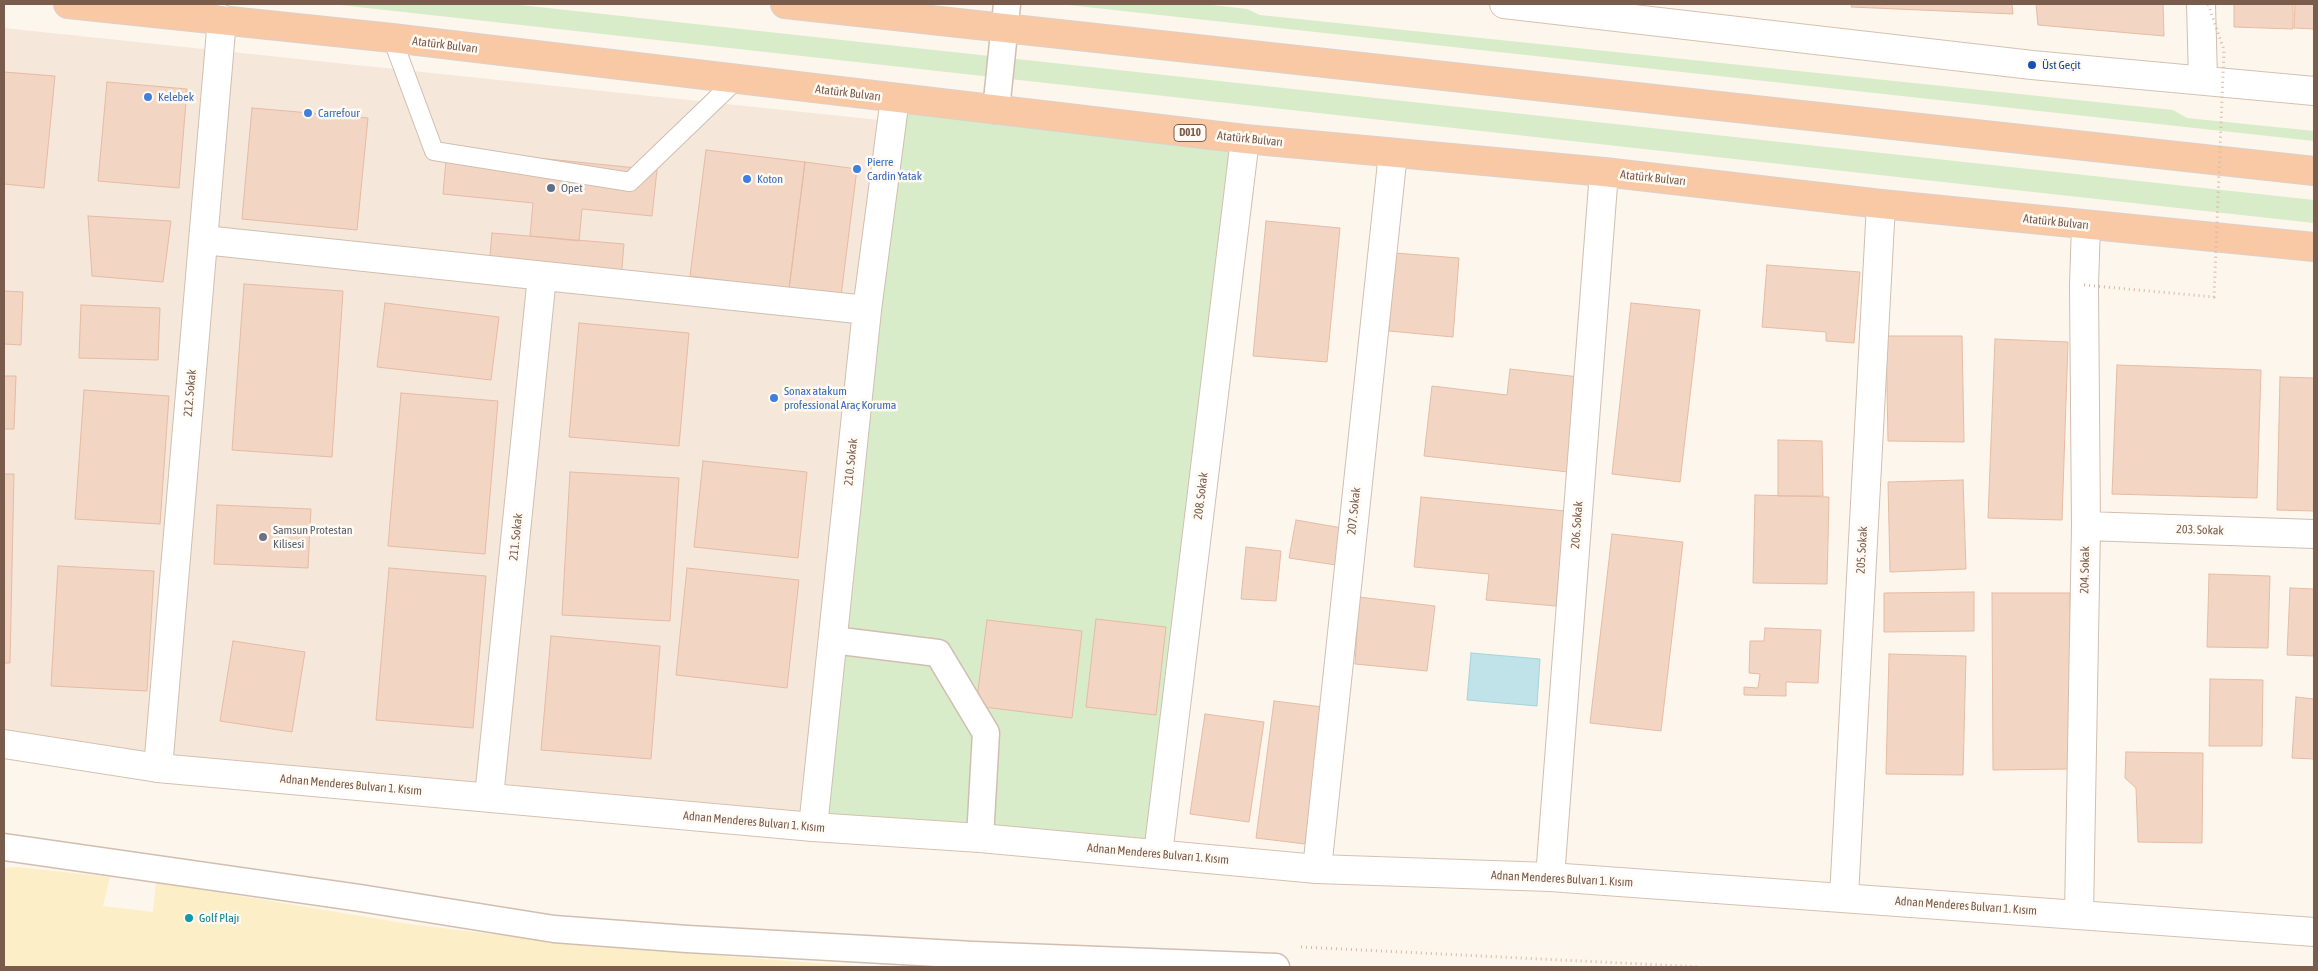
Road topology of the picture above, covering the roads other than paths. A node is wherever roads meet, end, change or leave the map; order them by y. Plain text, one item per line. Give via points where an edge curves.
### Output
1 (68, 4) edge
2 (785, 4) edge
3 (1504, 4) edge
4 (2201, 4) edge
5 (1005, 16) edge
6 (222, 19) junction
7 (392, 38) junction
8 (738, 79) junction
9 (2203, 79) junction
10 (2314, 91) edge
11 (894, 98) junction
12 (996, 110) junction
13 (1245, 139) junction
14 (1393, 153) junction
15 (2314, 171) edge
16 (1604, 172) junction
17 (1880, 204) junction
18 (2086, 225) junction
19 (204, 240) junction
20 (2314, 247) edge
21 (542, 276) junction
22 (867, 310) junction
23 (2086, 526) junction
24 (2314, 534) edge
25 (833, 640) junction
26 (4, 744) edge
27 (158, 768) junction
28 (489, 798) junction
29 (813, 827) junction
30 (980, 838) junction
31 (4, 847) edge
32 (1158, 854) junction
33 (1317, 869) junction
34 (1550, 877) junction
35 (1844, 897) junction
36 (2079, 915) junction
37 (2314, 932) edge
38 (1276, 967) edge

1 - 6 highway, Atatürk Bulvarı / D010
2 - 5 highway
3 - 9 street via 2032,65
4 - 9 street
5 - 12 street
5 - 15 highway
6 - 7 highway, Atatürk Bulvarı / D010
6 - 19 street, 212. Sokak
7 - 8 highway, Atatürk Bulvarı / D010
7 - 8 lane via 434,151 630,182
8 - 11 highway, Atatürk Bulvarı / D010
9 - 10 street
11 - 12 highway, Atatürk Bulvarı / D010
11 - 22 street, 210. Sokak
12 - 13 highway, Atatürk Bulvarı / D010
13 - 14 highway, Atatürk Bulvarı / D010
13 - 32 street, 208. Sokak
14 - 16 highway, Atatürk Bulvarı / D010
14 - 33 street, 207. Sokak
16 - 17 highway, Atatürk Bulvarı / D010
16 - 34 street, 206. Sokak
17 - 18 highway, Atatürk Bulvarı / D010
17 - 35 street, 205. Sokak
18 - 20 highway, Atatürk Bulvarı / D010
18 - 23 street, 204. Sokak
19 - 21 street
19 - 27 street, 212. Sokak
21 - 22 street
21 - 28 street, 211. Sokak
22 - 25 street, 210. Sokak
23 - 24 street, 203. Sokak
23 - 36 street, 204. Sokak
25 - 29 street, 210. Sokak
25 - 30 street via 938,653 986,733
26 - 27 street, Adnan Menderes Bulvarı 1. Kısım
27 - 28 street, Adnan Menderes Bulvarı 1. Kısım
28 - 29 street, Adnan Menderes Bulvarı 1. Kısım
29 - 30 street, Adnan Menderes Bulvarı 1. Kısım
30 - 32 street, Adnan Menderes Bulvarı 1. Kısım
31 - 38 street via 554,929 697,940
32 - 33 street, Adnan Menderes Bulvarı 1. Kısım
33 - 34 street, Adnan Menderes Bulvarı 1. Kısım
34 - 35 street, Adnan Menderes Bulvarı 1. Kısım
35 - 36 street, Adnan Menderes Bulvarı 1. Kısım
36 - 37 street, Adnan Menderes Bulvarı 1. Kısım

